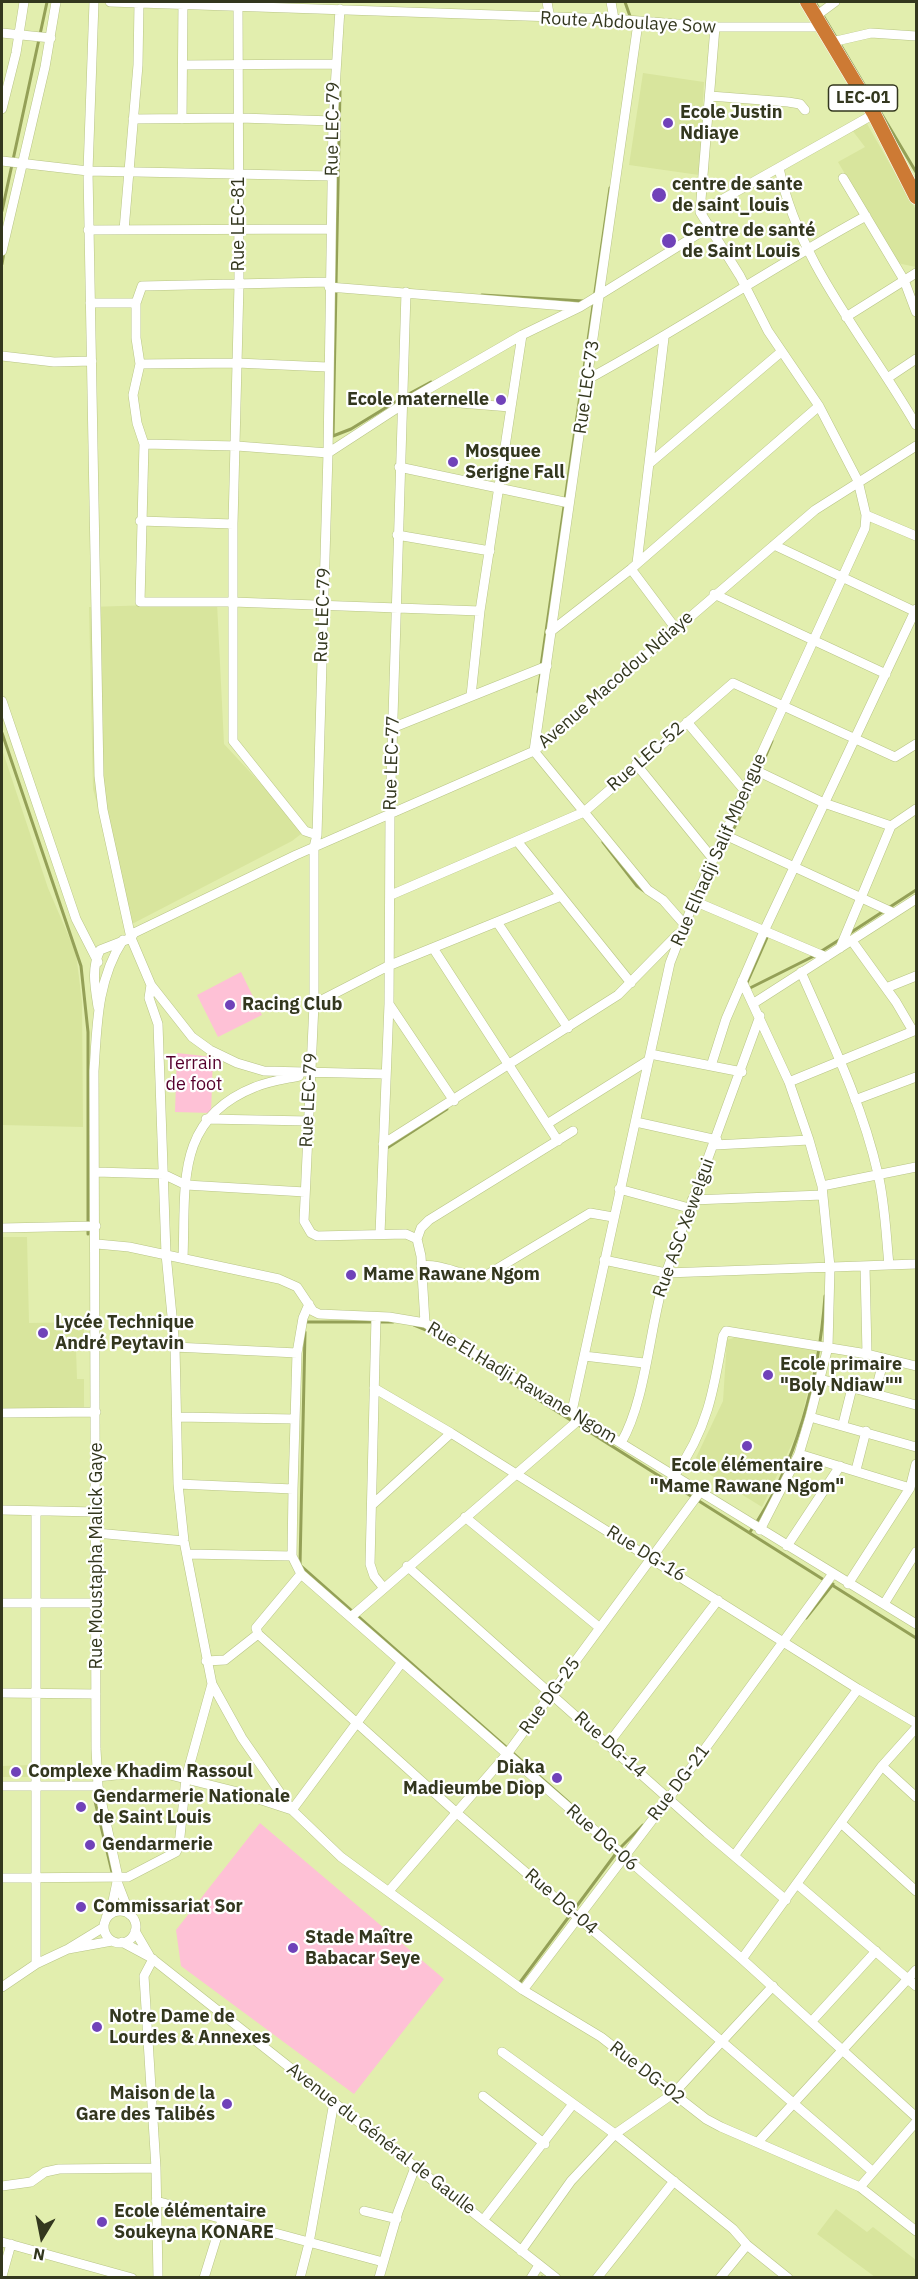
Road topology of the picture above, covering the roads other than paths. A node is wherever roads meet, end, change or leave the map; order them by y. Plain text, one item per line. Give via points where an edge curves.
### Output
1 (24, 2) edge
2 (56, 2) edge
3 (94, 2) edge
4 (110, 2) edge
5 (547, 2) edge
6 (611, 2) edge
7 (835, 2) edge
8 (139, 3) junction
9 (183, 3) edge
10 (238, 4) edge
11 (324, 5) edge
12 (379, 6) edge
13 (340, 9) junction
14 (813, 10) edge
15 (550, 18) junction
16 (614, 20) junction
17 (638, 23) junction
18 (715, 27) junction
19 (2, 33) edge
20 (19, 34) junction
21 (916, 36) edge
22 (51, 38) junction
23 (832, 42) junction
24 (239, 64) junction
25 (335, 64) junction
26 (183, 65) junction
27 (710, 96) junction
28 (2, 109) edge
29 (805, 110) dead end
30 (874, 114) junction
31 (240, 118) junction
32 (133, 119) junction
33 (182, 119) junction
34 (333, 121) junction
35 (2, 161) edge
36 (22, 165) junction
37 (779, 168) junction
38 (88, 171) junction
39 (128, 172) junction
40 (240, 174) junction
41 (332, 176) junction
42 (843, 178) dead end
43 (916, 196) edge
44 (700, 212) junction
45 (866, 216) junction
46 (711, 226) junction
47 (239, 228) junction
48 (331, 229) junction
49 (88, 230) junction
50 (124, 230) junction
51 (2, 244) edge
52 (806, 248) junction
53 (916, 273) edge
54 (904, 280) junction
55 (239, 284) junction
56 (329, 284) junction
57 (746, 288) junction
58 (406, 292) junction
59 (598, 297) junction
60 (90, 303) junction
61 (136, 303) junction
62 (580, 307) junction
63 (916, 312) edge
64 (846, 317) junction
65 (522, 335) junction
66 (664, 338) junction
67 (781, 352) junction
68 (2, 356) edge
69 (916, 359) edge
70 (92, 361) junction
71 (237, 363) junction
72 (140, 364) junction
73 (327, 367) junction
74 (889, 377) junction
75 (590, 378) junction
76 (411, 399) junction
77 (819, 406) junction
78 (402, 407) junction
79 (510, 407) junction
80 (916, 424) edge
81 (144, 444) junction
82 (237, 446) junction
83 (916, 446) edge
84 (328, 453) junction
85 (650, 463) junction
86 (399, 467) junction
87 (858, 481) junction
88 (499, 488) junction
89 (569, 503) junction
90 (866, 515) junction
91 (140, 521) junction
92 (233, 524) junction
93 (397, 535) junction
94 (916, 536) edge
95 (774, 545) junction
96 (490, 551) junction
97 (634, 566) junction
98 (844, 576) junction
99 (714, 594) junction
100 (232, 602) junction
101 (323, 605) junction
102 (395, 608) junction
103 (916, 610) edge
104 (480, 611) junction
105 (676, 629) junction
106 (550, 632) junction
107 (814, 642) junction
108 (547, 666) junction
109 (886, 674) junction
110 (471, 696) junction
111 (2, 701) edge
112 (783, 706) junction
113 (687, 722) junction
114 (392, 728) junction
115 (854, 739) junction
116 (916, 744) edge
117 (534, 751) junction
118 (636, 765) junction
119 (755, 770) junction
120 (745, 791) junction
121 (824, 803) junction
122 (916, 809) edge
123 (584, 812) junction
124 (390, 815) junction
125 (891, 826) junction
126 (317, 835) junction
127 (725, 835) junction
128 (516, 841) junction
129 (314, 847) junction
130 (712, 859) junction
131 (794, 867) junction
132 (390, 895) junction
133 (561, 896) junction
134 (861, 898) junction
135 (916, 900) edge
136 (694, 901) junction
137 (894, 913) junction
138 (497, 922) junction
139 (683, 927) junction
140 (765, 929) junction
141 (84, 938) junction
142 (127, 939) junction
143 (852, 941) junction
144 (432, 948) junction
145 (840, 948) junction
146 (100, 950) junction
147 (826, 957) junction
148 (95, 961) junction
149 (109, 962) junction
150 (388, 966) junction
151 (801, 972) junction
152 (916, 976) edge
153 (742, 981) junction
154 (631, 983) junction
155 (151, 985) junction
156 (886, 988) junction
157 (754, 1003) junction
158 (314, 1004) junction
159 (389, 1004) junction
160 (98, 1007) junction
161 (760, 1017) junction
162 (568, 1028) junction
163 (915, 1031) edge
164 (649, 1057) junction
165 (840, 1060) junction
166 (509, 1065) junction
167 (711, 1066) junction
168 (742, 1072) junction
169 (310, 1073) junction
170 (385, 1074) junction
171 (916, 1077) edge
172 (789, 1082) junction
173 (855, 1100) junction
174 (454, 1101) junction
175 (206, 1119) junction
176 (309, 1121) junction
177 (636, 1122) junction
178 (547, 1124) junction
179 (573, 1131) dead end
180 (809, 1140) junction
181 (558, 1141) junction
182 (716, 1142) junction
183 (383, 1144) junction
184 (916, 1167) edge
185 (96, 1172) junction
186 (164, 1174) junction
187 (879, 1175) junction
188 (186, 1185) junction
189 (619, 1189) junction
190 (822, 1191) junction
191 (305, 1192) junction
192 (691, 1204) junction
193 (613, 1217) junction
194 (96, 1226) junction
195 (2, 1228) edge
196 (380, 1234) junction
197 (417, 1239) junction
198 (97, 1244) junction
199 (166, 1254) junction
200 (183, 1258) junction
201 (604, 1260) junction
202 (916, 1264) edge
203 (889, 1265) junction
204 (421, 1266) junction
205 (865, 1266) junction
206 (830, 1267) junction
207 (666, 1273) junction
208 (309, 1304) junction
209 (376, 1317) junction
210 (425, 1323) junction
211 (175, 1347) junction
212 (828, 1347) junction
213 (297, 1353) junction
214 (867, 1354) junction
215 (585, 1356) junction
216 (884, 1358) junction
217 (644, 1363) junction
218 (916, 1366) edge
219 (820, 1379) junction
220 (374, 1388) junction
221 (852, 1388) junction
222 (875, 1394) junction
223 (916, 1405) edge
224 (572, 1411) junction
225 (96, 1412) junction
226 (2, 1413) edge
227 (177, 1417) junction
228 (810, 1417) junction
229 (581, 1418) junction
230 (295, 1419) junction
231 (843, 1424) junction
232 (866, 1431) junction
233 (452, 1433) junction
234 (621, 1443) junction
235 (916, 1447) edge
236 (799, 1454) junction
237 (840, 1466) junction
238 (916, 1466) edge
239 (856, 1470) junction
240 (516, 1473) junction
241 (674, 1476) junction
242 (178, 1484) junction
243 (910, 1488) junction
244 (293, 1489) junction
245 (700, 1492) junction
246 (372, 1505) junction
247 (2, 1510) edge
248 (36, 1511) junction
249 (97, 1512) junction
250 (465, 1516) junction
251 (760, 1530) junction
252 (96, 1533) junction
253 (184, 1541) junction
254 (787, 1546) junction
255 (916, 1552) edge
256 (187, 1554) junction
257 (292, 1556) junction
258 (651, 1557) junction
259 (407, 1566) junction
260 (300, 1574) junction
261 (832, 1575) junction
262 (848, 1584) junction
263 (383, 1587) junction
264 (718, 1600) junction
265 (2, 1603) edge
266 (35, 1603) junction
267 (96, 1603) junction
268 (884, 1604) junction
269 (351, 1617) junction
270 (916, 1624) edge
271 (600, 1628) junction
272 (257, 1631) junction
273 (784, 1642) junction
274 (206, 1661) junction
275 (402, 1662) junction
276 (212, 1684) junction
277 (858, 1689) junction
278 (2, 1693) edge
279 (36, 1693) junction
280 (96, 1694) junction
281 (553, 1694) junction
282 (357, 1721) junction
283 (916, 1723) edge
284 (916, 1728) edge
285 (608, 1744) junction
286 (507, 1754) junction
287 (882, 1766) junction
288 (186, 1778) junction
289 (98, 1781) junction
290 (2, 1786) edge
291 (38, 1786) junction
292 (916, 1797) edge
293 (669, 1798) junction
294 (292, 1810) junction
295 (458, 1814) junction
296 (842, 1824) junction
297 (734, 1856) junction
298 (622, 1857) junction
299 (2, 1878) edge
300 (36, 1879) junction
301 (118, 1880) junction
302 (797, 1884) junction
303 (916, 1890) edge
304 (389, 1891) junction
305 (786, 1900) junction
306 (130, 1915) junction
307 (578, 1916) junction
308 (105, 1922) junction
309 (135, 1931) junction
310 (117, 1942) junction
311 (68, 1949) junction
312 (876, 1951) junction
313 (151, 1958) junction
314 (742, 1959) junction
315 (36, 1964) junction
316 (916, 1970) edge
317 (913, 1982) edge
318 (3, 1983) edge
319 (773, 1986) junction
320 (522, 1990) junction
321 (812, 2021) junction
322 (722, 2042) junction
323 (844, 2049) junction
324 (502, 2052) dead end
325 (674, 2093) junction
326 (483, 2096) dead end
327 (334, 2102) junction
328 (794, 2103) junction
329 (573, 2104) junction
330 (916, 2117) edge
331 (916, 2122) edge
332 (615, 2134) junction
333 (758, 2142) junction
334 (545, 2144) junction
335 (416, 2165) junction
336 (156, 2168) junction
337 (872, 2171) junction
338 (674, 2181) junction
339 (2, 2186) edge
340 (860, 2187) junction
341 (156, 2201) junction
342 (364, 2211) dead end
343 (397, 2219) junction
344 (484, 2219) junction
345 (222, 2220) junction
346 (916, 2231) edge
347 (6, 2243) edge
348 (309, 2243) junction
349 (747, 2245) junction
350 (521, 2251) junction
351 (383, 2262) junction
352 (539, 2265) junction
353 (106, 2274) edge
354 (2, 2276) edge
355 (783, 2276) edge
356 (132, 2277) edge
357 (158, 2277) edge
358 (204, 2277) edge
359 (300, 2277) edge
360 (379, 2277) edge
361 (531, 2277) edge
362 (556, 2277) edge
363 (597, 2277) edge
364 (720, 2277) edge

1 - 20 street
2 - 22 street
3 - 38 street
4 - 8 street, Route Abdoulaye Sow
5 - 15 street
6 - 16 street
7 - 14 street
8 - 9 street, Route Abdoulaye Sow
8 - 32 street
9 - 10 street, Route Abdoulaye Sow
9 - 26 street
10 - 11 street, Route Abdoulaye Sow
10 - 24 street, Rue LEC-81
11 - 13 street, Route Abdoulaye Sow
12 - 13 street, Route Abdoulaye Sow
12 - 15 street, Route Abdoulaye Sow
13 - 25 street, Rue LEC-79
14 - 18 street, Route Abdoulaye Sow
14 - 23 highway, LEC-01
15 - 16 street, Route Abdoulaye Sow
16 - 17 street, Route Abdoulaye Sow
17 - 18 street, Route Abdoulaye Sow
17 - 59 street, Rue LEC-73
18 - 27 street
19 - 20 street
20 - 22 street
20 - 28 street
21 - 23 street via 872,33
22 - 36 street
23 - 30 highway, LEC-01
24 - 25 street
24 - 26 street
24 - 31 street, Rue LEC-81
25 - 34 street, Rue LEC-79
26 - 33 street
27 - 29 street via 788,102 800,104
27 - 44 street
30 - 37 street
30 - 43 highway, LEC-01
31 - 33 street
31 - 34 street
31 - 40 street, Rue LEC-81
32 - 33 street
32 - 39 street
34 - 41 street, Rue LEC-79
35 - 36 street
36 - 38 street
36 - 51 street
37 - 44 street
37 - 52 street via 787,202
38 - 39 street
38 - 49 street
39 - 40 street
39 - 50 street
40 - 41 street
40 - 47 street, Rue LEC-81
41 - 48 street, Rue LEC-79
42 - 45 street
44 - 46 street, Rue Elhadji Salif Mbengue
45 - 52 street
45 - 54 street
46 - 57 street, Rue Elhadji Salif Mbengue
46 - 59 street
47 - 48 street
47 - 50 street
47 - 55 street, Rue LEC-81
48 - 56 street, Rue LEC-79
49 - 50 street
49 - 60 street
52 - 57 street
52 - 64 street
53 - 54 street
54 - 63 street
54 - 64 street
55 - 56 street
55 - 61 street via 143,285
55 - 71 street, Rue LEC-81
56 - 58 street
56 - 73 street, Rue LEC-79
57 - 66 street
57 - 67 street, Rue Elhadji Salif Mbengue
58 - 62 street
58 - 78 street, Rue LEC-77
59 - 62 street
59 - 75 street, Rue LEC-73
60 - 61 street
60 - 70 street
61 - 72 street
62 - 65 street
64 - 74 street
65 - 76 street
65 - 79 street
66 - 75 street
66 - 85 street
67 - 77 street, Rue Elhadji Salif Mbengue
67 - 85 street
68 - 70 street via 46,362
69 - 74 street
70 - 142 street via 99,776
71 - 72 street
71 - 73 street
71 - 82 street, Rue LEC-81
72 - 81 street via 134,395
73 - 84 street, Rue LEC-79
74 - 80 street
75 - 89 street, Rue LEC-73
76 - 78 street
76 - 79 street
77 - 87 street, Rue Elhadji Salif Mbengue
77 - 97 street
78 - 84 street
78 - 86 street, Rue LEC-77
79 - 88 street
81 - 82 street
81 - 91 street
82 - 84 street
82 - 92 street, Rue LEC-81
83 - 87 street, Avenue Macodou Ndiaye
84 - 101 street, Rue LEC-79
85 - 97 street
86 - 88 street
86 - 93 street, Rue LEC-77
87 - 90 street, Rue Elhadji Salif Mbengue
87 - 95 street, Avenue Macodou Ndiaye
88 - 89 street
88 - 96 street
89 - 106 street, Rue LEC-73
90 - 94 street
90 - 98 street, Rue Elhadji Salif Mbengue via 862,538
91 - 92 street
91 - 100 street via 140,602
92 - 100 street, Rue LEC-81
93 - 96 street
93 - 102 street, Rue LEC-77
95 - 98 street
95 - 99 street, Avenue Macodou Ndiaye
96 - 104 street
97 - 105 street
97 - 106 street
98 - 103 street
98 - 107 street, Rue Elhadji Salif Mbengue
99 - 105 street, Avenue Macodou Ndiaye
99 - 107 street
100 - 101 street
100 - 126 street, Rue LEC-81 via 232,741 305,831
101 - 102 street
101 - 126 street, Rue LEC-79
102 - 104 street
102 - 114 street, Rue LEC-77 via 397,654
103 - 109 street
104 - 110 street
105 - 117 street, Avenue Macodou Ndiaye
106 - 108 street, Rue LEC-73
107 - 109 street
107 - 112 street, Rue Elhadji Salif Mbengue
108 - 110 street
108 - 117 street, Rue LEC-73
109 - 115 street
110 - 114 street
111 - 141 street
112 - 113 street, Rue LEC-52 via 733,683
112 - 115 street, Rue LEC-52
112 - 119 street, Rue Elhadji Salif Mbengue
113 - 118 street, Rue LEC-52
113 - 120 street
114 - 124 street, Rue LEC-77
115 - 116 street, Rue LEC-52 via 895,758
115 - 121 street
117 - 123 street
117 - 124 street, Avenue Macodou Ndiaye
118 - 123 street, Rue LEC-52
118 - 130 street
119 - 120 street, Rue Elhadji Salif Mbengue
119 - 121 street
120 - 127 street, Rue Elhadji Salif Mbengue
121 - 125 street
121 - 131 street
122 - 125 street
123 - 128 street, Rue LEC-52
123 - 139 street
124 - 129 street, Avenue Macodou Ndiaye
124 - 132 street, Rue LEC-77
125 - 134 street
126 - 129 street, Rue LEC-79
127 - 130 street, Rue Elhadji Salif Mbengue
127 - 131 street
128 - 132 street, Rue LEC-52
128 - 133 street
129 - 142 street, Avenue Macodou Ndiaye
129 - 158 street, Rue LEC-79
130 - 136 street, Rue Elhadji Salif Mbengue
131 - 134 street
131 - 140 street
132 - 150 street, Rue LEC-77
133 - 138 street
133 - 154 street
134 - 137 street
134 - 145 street
135 - 137 street
136 - 139 street, Rue Elhadji Salif Mbengue
136 - 140 street
137 - 143 street
138 - 144 street
138 - 162 street
139 - 154 street
139 - 164 street, Rue Elhadji Salif Mbengue via 670,963
140 - 147 street
140 - 153 street
141 - 146 street
141 - 148 street
142 - 146 street, Avenue Macodou Ndiaye
142 - 149 street
142 - 155 street
143 - 145 street
143 - 156 street
144 - 150 street
144 - 166 street
145 - 147 street
146 - 148 street
146 - 149 street
147 - 151 street
148 - 149 street
148 - 160 street
149 - 160 street
150 - 158 street
150 - 159 street, Rue LEC-77
151 - 157 street
151 - 165 street
152 - 156 street
153 - 157 street
153 - 167 street
154 - 162 street
155 - 169 street via 192,1037 215,1053 264,1071
155 - 186 street via 149,998 158,1024
156 - 163 street
157 - 161 street
158 - 169 street, Rue LEC-79
159 - 170 street, Rue LEC-77
159 - 174 street
160 - 185 street, Rue Moustapha Malick Gaye via 94,1071
161 - 168 street, Rue ASC Xewelgui
161 - 172 street
162 - 166 street
163 - 165 street
164 - 167 street
164 - 177 street, Rue Elhadji Salif Mbengue
164 - 178 street
165 - 172 street
165 - 173 street
166 - 174 street
166 - 178 street
167 - 168 street
168 - 182 street, Rue ASC Xewelgui
169 - 170 street
169 - 175 street via 252,1088 225,1102
169 - 176 street, Rue LEC-79
170 - 183 street, Rue LEC-77
171 - 173 street
172 - 180 street
173 - 187 street
174 - 183 street
175 - 176 street
175 - 188 street via 189,1150
176 - 191 street, Rue LEC-79
177 - 182 street
177 - 189 street, Rue Elhadji Salif Mbengue
178 - 181 street
179 - 181 street
180 - 182 street
180 - 190 street
181 - 197 street via 429,1220
182 - 192 street, Rue ASC Xewelgui
183 - 196 street, Rue LEC-77
184 - 187 street
185 - 186 street
185 - 194 street, Rue Moustapha Malick Gaye
186 - 188 street
186 - 199 street
187 - 190 street
187 - 203 street
188 - 191 street
188 - 200 street
189 - 192 street
189 - 193 street, Rue Elhadji Salif Mbengue
190 - 192 street
190 - 206 street
191 - 196 street, Rue LEC-79 via 304,1221 311,1233
192 - 207 street, Rue ASC Xewelgui
193 - 201 street, Rue Elhadji Salif Mbengue
193 - 204 street via 590,1213 485,1276
194 - 195 street
194 - 198 street, Rue Moustapha Malick Gaye
196 - 197 street via 406,1234
197 - 204 street
198 - 199 street, Rue El Hadji Rawane Ngom
198 - 225 street, Rue Moustapha Malick Gaye
199 - 200 street, Rue El Hadji Rawane Ngom
199 - 211 street
200 - 208 street, Rue El Hadji Rawane Ngom via 279,1279 297,1287
201 - 207 street
201 - 215 street, Rue Elhadji Salif Mbengue
202 - 203 street
203 - 205 street
204 - 210 street
205 - 206 street
205 - 214 street
206 - 207 street
206 - 212 street
207 - 217 street, Rue ASC Xewelgui
208 - 209 street, Rue El Hadji Rawane Ngom via 313,1311 329,1317
208 - 213 street via 301,1324
209 - 210 street, Rue El Hadji Rawane Ngom
209 - 220 street
210 - 224 street, Rue El Hadji Rawane Ngom
211 - 213 street
211 - 227 street
212 - 214 street
212 - 219 street
212 - 241 street via 726,1331 709,1412
213 - 230 street
214 - 216 street
215 - 217 street
215 - 224 street, Rue Elhadji Salif Mbengue
216 - 218 street
216 - 222 street
217 - 234 street, Rue ASC Xewelgui via 634,1416
219 - 221 street
219 - 228 street
220 - 233 street, Rue DG-16
220 - 246 street
221 - 222 street
221 - 231 street
222 - 223 street
224 - 229 street, Rue El Hadji Rawane Ngom
225 - 226 street
225 - 249 street, Rue Moustapha Malick Gaye
227 - 230 street
227 - 242 street
228 - 231 street
228 - 236 street
229 - 234 street, Rue El Hadji Rawane Ngom
229 - 240 street
230 - 244 street
231 - 232 street
232 - 235 street
232 - 239 street
233 - 240 street, Rue DG-16
233 - 246 street
234 - 241 street, Rue El Hadji Rawane Ngom
236 - 237 street
236 - 251 street
237 - 239 street
237 - 254 street
238 - 243 street
239 - 243 street
240 - 250 street
240 - 258 street, Rue DG-16
241 - 245 street, Rue El Hadji Rawane Ngom
242 - 244 street
242 - 253 street
243 - 262 street
244 - 257 street
245 - 251 street, Rue El Hadji Rawane Ngom
245 - 258 street, Rue DG-25
246 - 263 street via 370,1564
247 - 248 street
248 - 249 street
248 - 266 street
249 - 252 street, Rue Moustapha Malick Gaye
250 - 259 street
250 - 271 street
251 - 254 street, Rue El Hadji Rawane Ngom
252 - 253 street
252 - 267 street, Rue Moustapha Malick Gaye
253 - 256 street
254 - 261 street, Rue El Hadji Rawane Ngom
255 - 268 street
256 - 257 street
256 - 274 street
257 - 260 street, Rue DG-06
258 - 264 street, Rue DG-16
258 - 271 street, Rue DG-25
259 - 263 street
259 - 281 street, Rue DG-14
260 - 269 street, Rue DG-06
260 - 272 street
261 - 262 street, Rue El Hadji Rawane Ngom
261 - 273 street, Rue DG-21
262 - 268 street, Rue El Hadji Rawane Ngom
263 - 269 street
264 - 273 street, Rue DG-16
264 - 285 street
265 - 266 street
266 - 267 street
266 - 279 street
267 - 280 street, Rue Moustapha Malick Gaye
268 - 270 street, Rue El Hadji Rawane Ngom
269 - 275 street, Rue DG-06
271 - 281 street, Rue DG-25
272 - 274 street via 225,1660
272 - 282 street, Rue DG-04
273 - 277 street, Rue DG-16
273 - 293 street, Rue DG-21
274 - 276 street
275 - 282 street
275 - 286 street, Rue DG-06
276 - 288 street
276 - 294 street via 242,1738
277 - 283 street, Rue DG-16
277 - 297 street
278 - 279 street
279 - 280 street
279 - 291 street
280 - 289 street, Rue Moustapha Malick Gaye
281 - 285 street, Rue DG-14
281 - 286 street, Rue DG-25
282 - 294 street
282 - 295 street, Rue DG-04
284 - 287 street
285 - 293 street, Rue DG-14
286 - 295 street, Rue DG-25
286 - 298 street, Rue DG-06
287 - 292 street
287 - 296 street
288 - 289 street via 142,1771
288 - 294 street
288 - 301 street via 176,1852
289 - 291 street
289 - 301 street, Rue Moustapha Malick Gaye
290 - 291 street
291 - 300 street
293 - 297 street, Rue DG-14
293 - 298 street, Rue DG-21
294 - 304 street, Rue DG-02 via 353,1867
295 - 304 street, Rue DG-25
295 - 307 street, Rue DG-04
296 - 302 street
296 - 303 street
297 - 305 street, Rue DG-14
298 - 307 street, Rue DG-21
298 - 314 street, Rue DG-06
299 - 300 street
300 - 301 street
300 - 315 street
301 - 306 street, Rue Moustapha Malick Gaye
301 - 308 street, Rue Moustapha Malick Gaye
302 - 305 street
302 - 312 street
304 - 320 street, Rue DG-02
305 - 314 street
306 - 308 street via 120,1911
306 - 309 street
307 - 320 street, Rue DG-21
307 - 322 street, Rue DG-04
308 - 310 street via 106,1935
308 - 311 street
309 - 310 street via 129,1940
309 - 313 street, Avenue du Général de Gaulle
310 - 311 street
310 - 313 street, Avenue du Général de Gaulle
311 - 315 street
312 - 317 street
312 - 321 street
313 - 327 street, Avenue du Général de Gaulle
313 - 336 street via 144,1976
314 - 319 street, Rue DG-06
315 - 318 street
316 - 317 street
317 - 323 street
319 - 321 street, Rue DG-06
319 - 322 street
320 - 325 street, Rue DG-02 via 590,2029
321 - 323 street, Rue DG-06
322 - 325 street
322 - 328 street, Rue DG-04
323 - 328 street
323 - 330 street, Rue DG-06
324 - 329 street
325 - 332 street
325 - 333 street, Rue DG-02 via 721,2127
326 - 334 street
327 - 335 street, Avenue du Général de Gaulle
327 - 348 street
328 - 333 street
328 - 337 street, Rue DG-04
329 - 332 street
329 - 334 street
331 - 337 street
332 - 338 street
332 - 350 street via 571,2181
333 - 340 street, Rue DG-02
334 - 344 street
335 - 343 street
335 - 344 street, Avenue du Général de Gaulle
336 - 339 street via 59,2169 45,2172 31,2182
336 - 341 street
337 - 340 street
338 - 349 street
338 - 363 street
340 - 346 street, Rue DG-02
341 - 345 street
341 - 357 street
342 - 343 street
343 - 351 street
344 - 350 street, Avenue du Général de Gaulle
345 - 348 street
345 - 358 street
347 - 353 street
347 - 354 street
348 - 351 street
348 - 359 street
349 - 355 street
349 - 364 street
350 - 352 street, Avenue du Général de Gaulle
351 - 360 street
352 - 361 street
352 - 362 street, Avenue du Général de Gaulle
353 - 356 street

